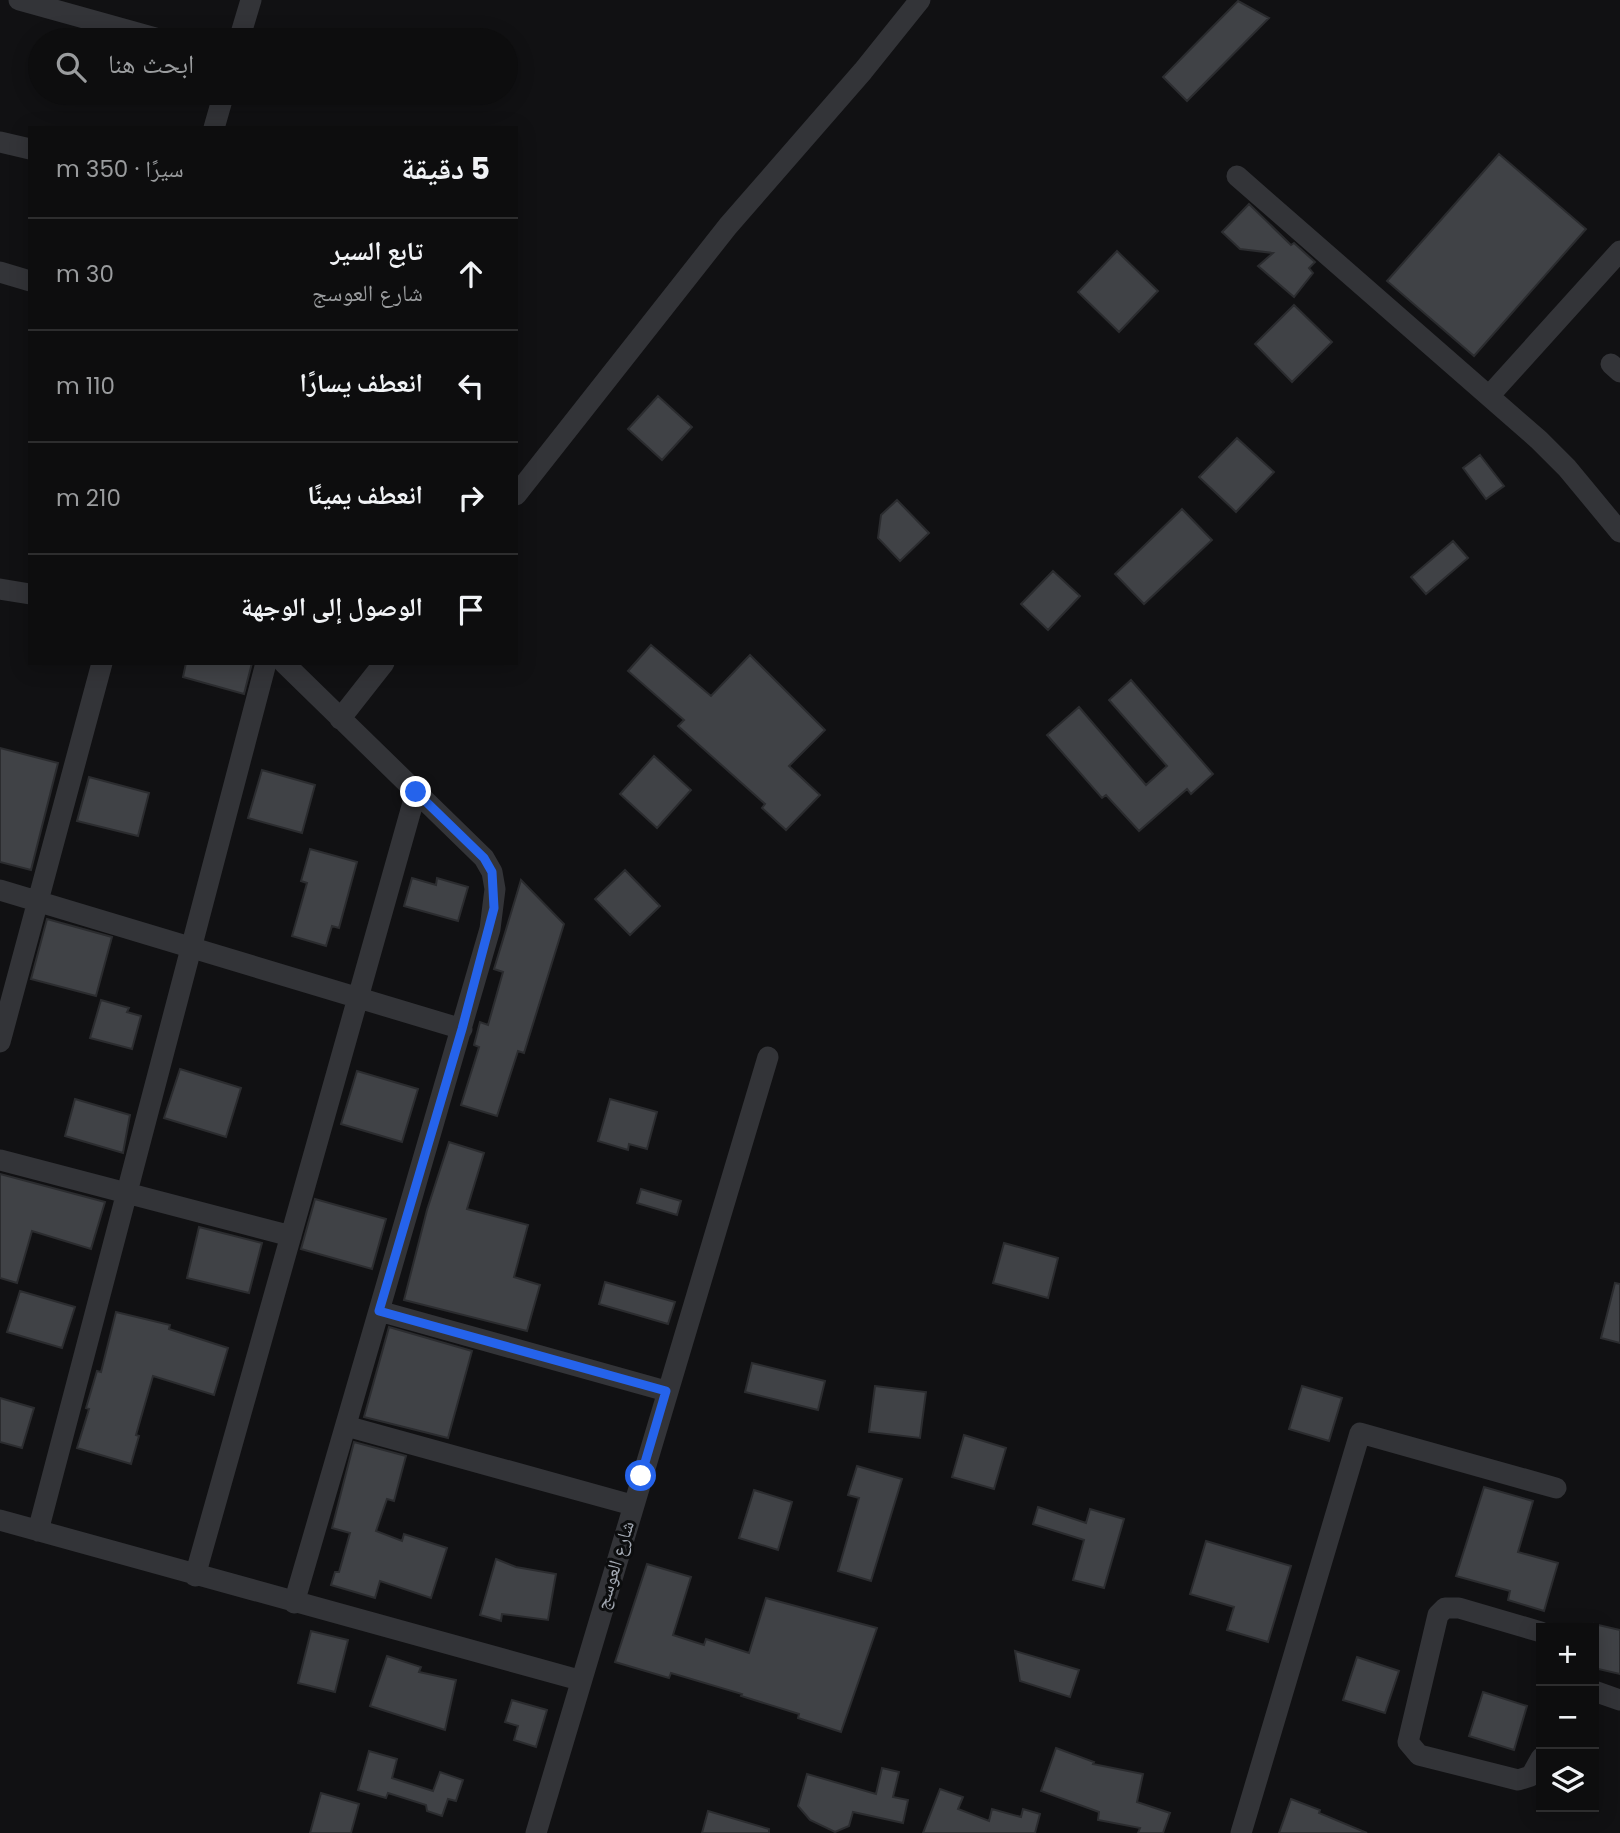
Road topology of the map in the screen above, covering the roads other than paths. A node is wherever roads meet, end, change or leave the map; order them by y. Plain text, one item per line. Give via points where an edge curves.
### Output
1 (19, 0) edge
2 (251, 0) edge
3 (920, 0) edge
4 (120, 28) edge
5 (243, 28) edge
6 (221, 105) edge
7 (215, 126) edge
8 (0, 142) edge
9 (28, 149) edge
10 (1237, 176) dead end
11 (1620, 251) edge
12 (0, 272) edge
13 (28, 280) edge
14 (1489, 396) junction
15 (518, 492) edge
16 (1620, 532) edge
17 (0, 589) edge
18 (28, 594) edge
19 (101, 665) edge
20 (265, 665) edge
21 (286, 665) edge
22 (382, 665) edge
23 (340, 719) junction
24 (416, 792) junction
25 (0, 890) edge
26 (37, 901) junction
27 (192, 948) junction
28 (359, 997) junction
29 (462, 1029) junction
30 (0, 1042) edge
31 (768, 1057) dead end
32 (0, 1160) edge
33 (128, 1192) junction
34 (291, 1236) junction
35 (379, 1311) junction
36 (666, 1391) junction
37 (346, 1426) junction
38 (1556, 1488) dead end
39 (632, 1505) junction
40 (0, 1520) edge
41 (38, 1531) junction
42 (195, 1576) junction
43 (294, 1603) junction
44 (1536, 1631) edge
45 (579, 1680) junction
46 (1599, 1693) edge
47 (1620, 1700) edge
48 (1536, 1767) edge
49 (536, 1833) edge
50 (1241, 1833) edge

1 - 4 street
2 - 5 street
3 - 15 street via 727,226
6 - 7 street
8 - 9 street
10 - 14 street
11 - 14 street
12 - 13 street
14 - 16 street via 1567,468
17 - 18 street
19 - 26 street
20 - 27 street
21 - 23 street
22 - 23 street
23 - 24 street
24 - 28 street
24 - 29 street via 484,858 492,872 494,908
25 - 26 street
26 - 27 street
26 - 30 street
27 - 28 street
27 - 33 street
28 - 29 street
28 - 34 street
29 - 35 street
31 - 36 street, شارع العوسج
32 - 33 street
33 - 34 street
33 - 41 street
34 - 42 street
35 - 36 street
35 - 37 street
36 - 39 street, شارع العوسج
37 - 39 street
37 - 43 street
38 - 50 street via 1360,1433
39 - 45 street, شارع العوسج
40 - 41 street
41 - 42 street
42 - 43 street
43 - 45 street
44 - 48 street via 1445,1608 1438,1615 1408,1742 1419,1755 1518,1780 1531,1776
45 - 49 street, شارع العوسج
46 - 47 street

